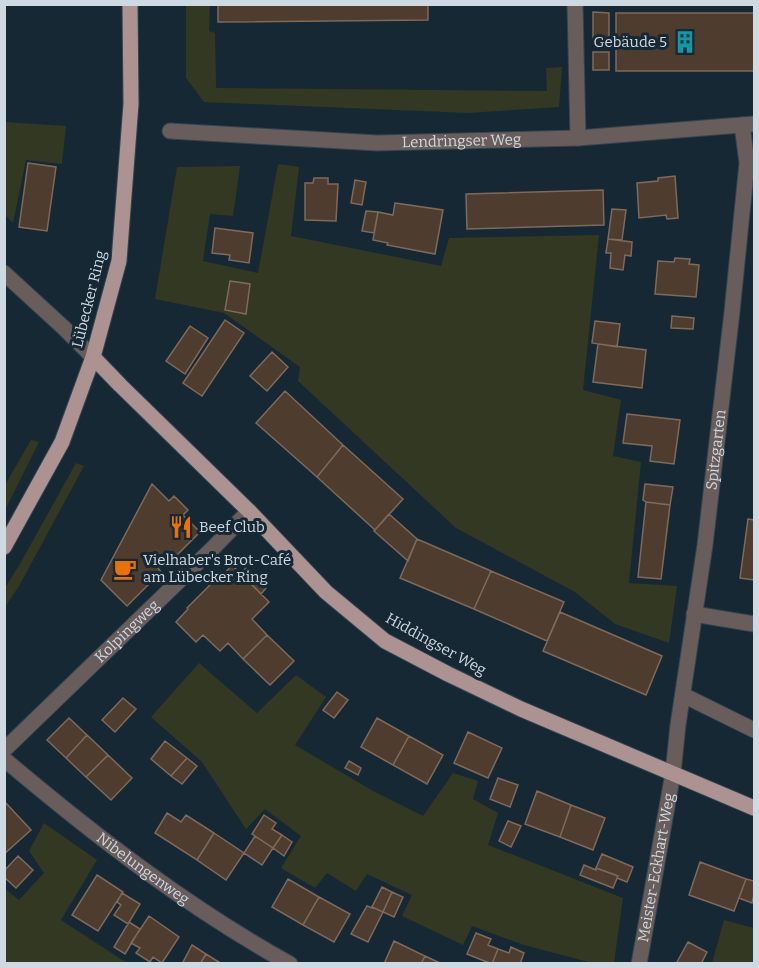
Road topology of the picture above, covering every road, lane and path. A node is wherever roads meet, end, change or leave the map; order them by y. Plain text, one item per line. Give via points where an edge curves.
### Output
1 (130, 4) edge
2 (575, 4) edge
3 (748, 124) edge
4 (170, 131) dead end
5 (579, 138) junction
6 (4, 273) edge
7 (93, 357) junction
8 (249, 511) junction
9 (4, 547) edge
10 (694, 614) junction
11 (754, 624) edge
12 (683, 695) junction
13 (754, 730) edge
14 (4, 750) edge
15 (4, 759) edge
16 (673, 773) junction
17 (754, 808) edge
18 (271, 959) edge
19 (290, 963) edge
20 (639, 963) edge

1 - 7 main road, Lübecker Ring via 130,104 119,261
2 - 5 street
3 - 5 street, Lendringser Weg
3 - 10 street, Spitzgarten via 732,312
4 - 5 street, Lendringser Weg via 377,143
6 - 7 street, Hiddingser Weg
7 - 8 main road, Hiddingser Weg
7 - 9 main road, Lübecker Ring via 62,442
8 - 14 street, Kolpingweg
8 - 16 main road, Hiddingser Weg via 326,592 385,641 521,710
10 - 11 street
10 - 12 street, Spitzgarten
12 - 13 street
12 - 16 street, Spitzgarten
15 - 18 street, Nibelungenweg via 138,866
16 - 17 main road, Hiddingser Weg
16 - 20 street, Meister-Eckhart-Weg
18 - 19 street, Nibelungenweg

